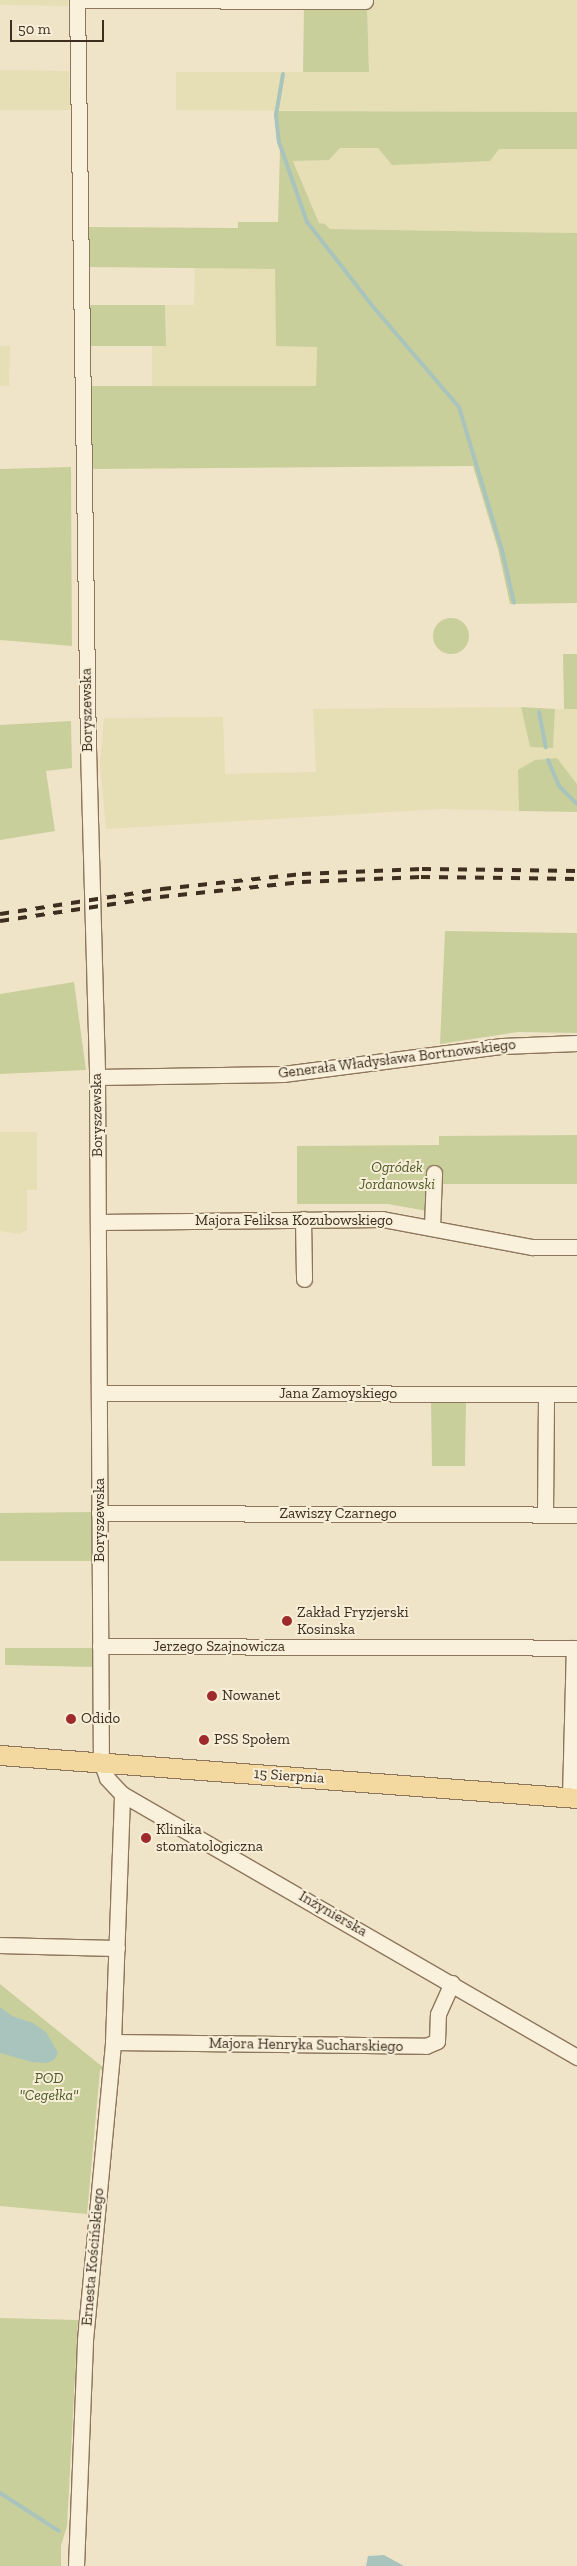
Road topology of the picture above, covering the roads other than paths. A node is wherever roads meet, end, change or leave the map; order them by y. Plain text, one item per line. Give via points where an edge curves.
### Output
1 (77, 0) edge
2 (365, 1) edge
3 (577, 1043) edge
4 (97, 1077) junction
5 (434, 1173) dead end
6 (304, 1219) junction
7 (98, 1222) junction
8 (432, 1228) junction
9 (577, 1248) edge
10 (304, 1279) dead end
11 (99, 1394) junction
12 (546, 1394) junction
13 (577, 1394) edge
14 (100, 1513) junction
15 (545, 1514) junction
16 (577, 1515) edge
17 (100, 1646) junction
18 (575, 1648) edge
19 (0, 1755) edge
20 (101, 1762) junction
21 (122, 1794) junction
22 (573, 1797) edge
23 (0, 1945) edge
24 (117, 1948) junction
25 (452, 1983) junction
26 (113, 2042) junction
27 (577, 2057) edge
28 (76, 2566) edge

1 - 2 street
1 - 4 street, Boryszewska via 83,467
3 - 4 street, Generała Władysława Bortnowskiego via 502,1046 283,1074
4 - 7 street, Boryszewska
5 - 8 street
6 - 7 street, Majora Feliksa Kozubowskiego
6 - 8 street, Majora Feliksa Kozubowskiego via 382,1219
6 - 10 street
7 - 11 street, Boryszewska
8 - 9 street, Majora Feliksa Kozubowskiego via 532,1247
11 - 12 street, Jana Zamoyskiego
11 - 14 street, Boryszewska
12 - 13 street, Jana Zamoyskiego
12 - 15 street
14 - 15 street, Zawiszy Czarnego
14 - 17 street, Boryszewska
15 - 16 street, Zawiszy Czarnego
17 - 18 street, Jerzego Szajnowicza
17 - 20 street, Boryszewska
18 - 22 street
19 - 20 main road, 15 Sierpnia
20 - 21 street, Inżynierska via 107,1778
20 - 22 main road, 15 Sierpnia
21 - 24 street, Ernesta Kościńskiego
21 - 25 street, Inżynierska
23 - 24 street
24 - 26 street, Ernesta Kościńskiego
25 - 26 street, Majora Henryka Sucharskiego via 438,2014 437,2041 432,2045
25 - 27 street, Inżynierska
26 - 28 street, Ernesta Kościńskiego via 85,2340

